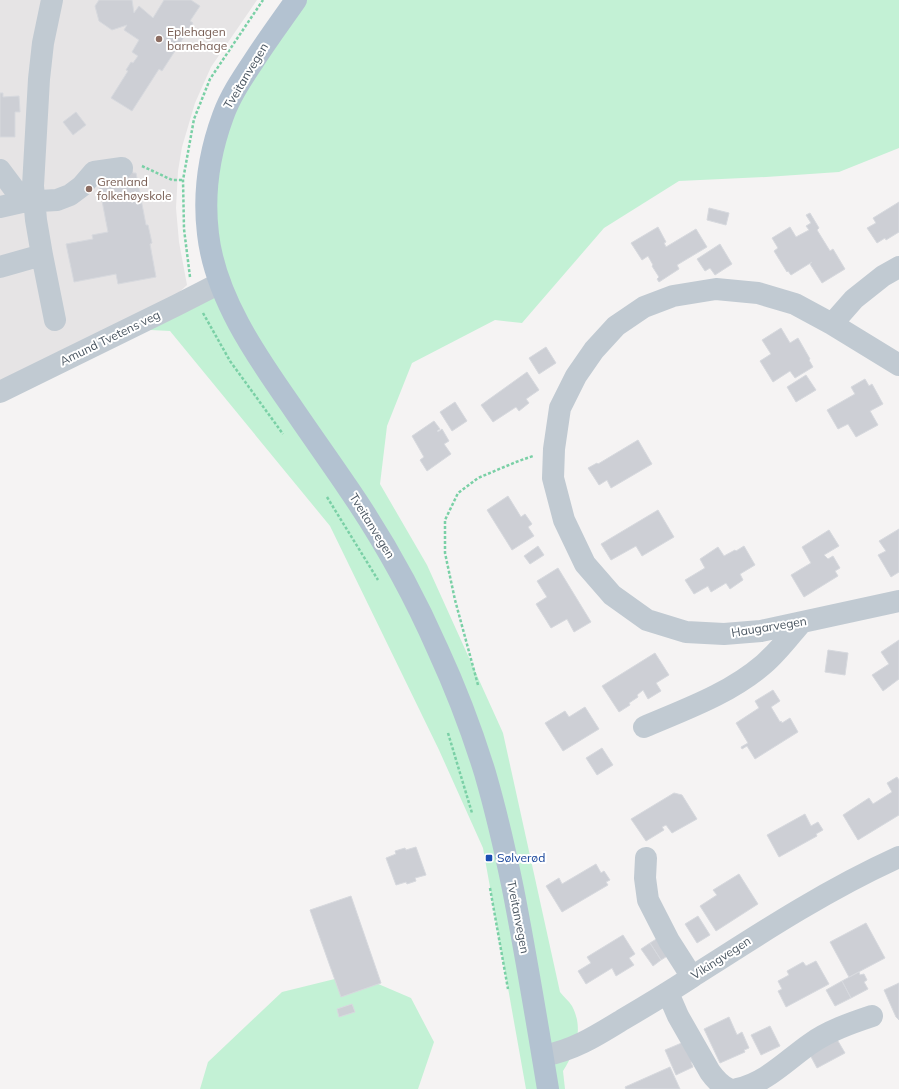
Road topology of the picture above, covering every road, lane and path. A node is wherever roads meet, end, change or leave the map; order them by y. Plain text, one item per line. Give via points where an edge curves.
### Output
1 (52, 0) edge
2 (263, 0) edge
3 (296, 0) edge
4 (122, 168) joint
5 (0, 170) edge
6 (182, 180) junction
7 (28, 202) junction
8 (0, 207) edge
9 (42, 254) junction
10 (0, 267) edge
11 (899, 267) edge
12 (220, 283) junction
13 (196, 295) junction
14 (55, 320) dead end
15 (832, 324) junction
16 (899, 366) edge
17 (0, 392) edge
18 (284, 435) dead end
19 (554, 449) junction
20 (327, 496) dead end
21 (381, 584) dead end
22 (899, 601) edge
23 (801, 623) junction
24 (478, 685) dead end
25 (644, 727) dead end
26 (448, 732) dead end
27 (474, 818) dead end
28 (899, 857) edge
29 (646, 858) dead end
30 (489, 882) dead end
31 (692, 977) junction
32 (668, 993) junction
33 (510, 996) dead end
34 (872, 1016) dead end
35 (543, 1056) junction
36 (548, 1089) edge
37 (729, 1089) edge
38 (737, 1089) edge

1 - 7 street via 43,44 33,186
2 - 6 path via 210,79 194,119
3 - 12 main road, Tveitanvegen via 240,80 224,113 213,147 206,207 208,236
4 - 6 path via 143,166 172,180
4 - 7 street via 94,172 82,186 57,200
5 - 7 street
6 - 13 path via 186,253
7 - 8 street
7 - 9 street via 36,220
9 - 10 street
9 - 14 street
11 - 15 street via 854,299
12 - 13 street, Amund Tvetens veg
12 - 35 main road, Tveitanvegen via 243,332 270,376 381,539 439,651 472,735 496,814
13 - 17 street, Amund Tvetens veg
13 - 18 path via 205,318 230,361
15 - 16 street, Haugarvegen
15 - 19 street, Haugarvegen via 795,304 758,293 716,289 673,296 644,307 616,326 594,350 576,376 560,408
19 - 23 street, Haugarvegen via 554,478 564,520 585,564 612,595 647,620 686,632 724,634 761,631
19 - 24 path via 478,478 458,493 445,520 445,553
20 - 21 path
22 - 23 street, Haugarvegen
23 - 25 street via 765,663 744,679 700,704
26 - 27 path
28 - 31 street, Vikingvegen via 860,875 822,897
29 - 31 street via 645,884 648,900 669,941
30 - 33 path
31 - 32 street, Vikingvegen
32 - 35 street, Vikingvegen via 596,1036 570,1049
32 - 37 street via 710,1072
34 - 38 street via 812,1043 761,1081
35 - 36 main road, Tveitanvegen

